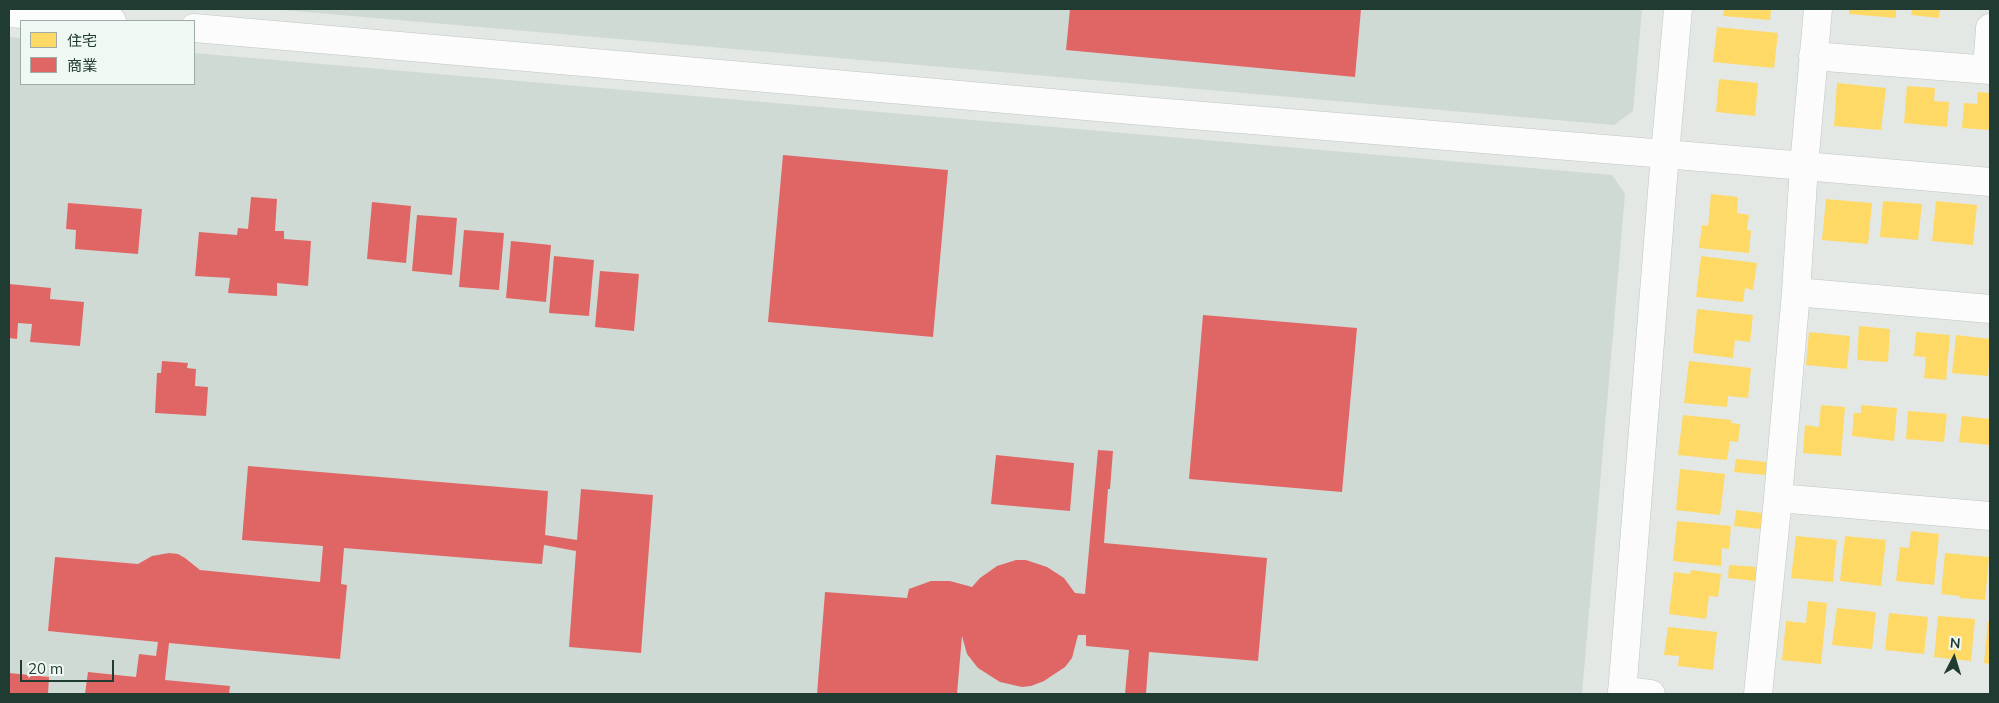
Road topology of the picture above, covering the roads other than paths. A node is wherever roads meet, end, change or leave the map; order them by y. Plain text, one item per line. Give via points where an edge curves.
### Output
1 (1678, 9) edge
2 (1818, 9) edge
3 (9, 12) edge
4 (101, 20) edge
5 (195, 28) edge
6 (1990, 28) edge
7 (1813, 56) junction
8 (1989, 70) edge
9 (1665, 154) junction
10 (1804, 166) junction
11 (1990, 182) edge
12 (1796, 292) junction
13 (1990, 309) edge
14 (1778, 498) junction
15 (1990, 516) edge
16 (1622, 692) edge
17 (1651, 694) edge
18 (1758, 694) edge

1 - 9 street
2 - 7 street
3 - 4 street
5 - 9 street
6 - 8 street
7 - 8 street
7 - 10 street
9 - 10 street
9 - 16 street
10 - 11 street
10 - 12 street
12 - 13 street
12 - 14 street
14 - 15 street
14 - 18 street
16 - 17 street

